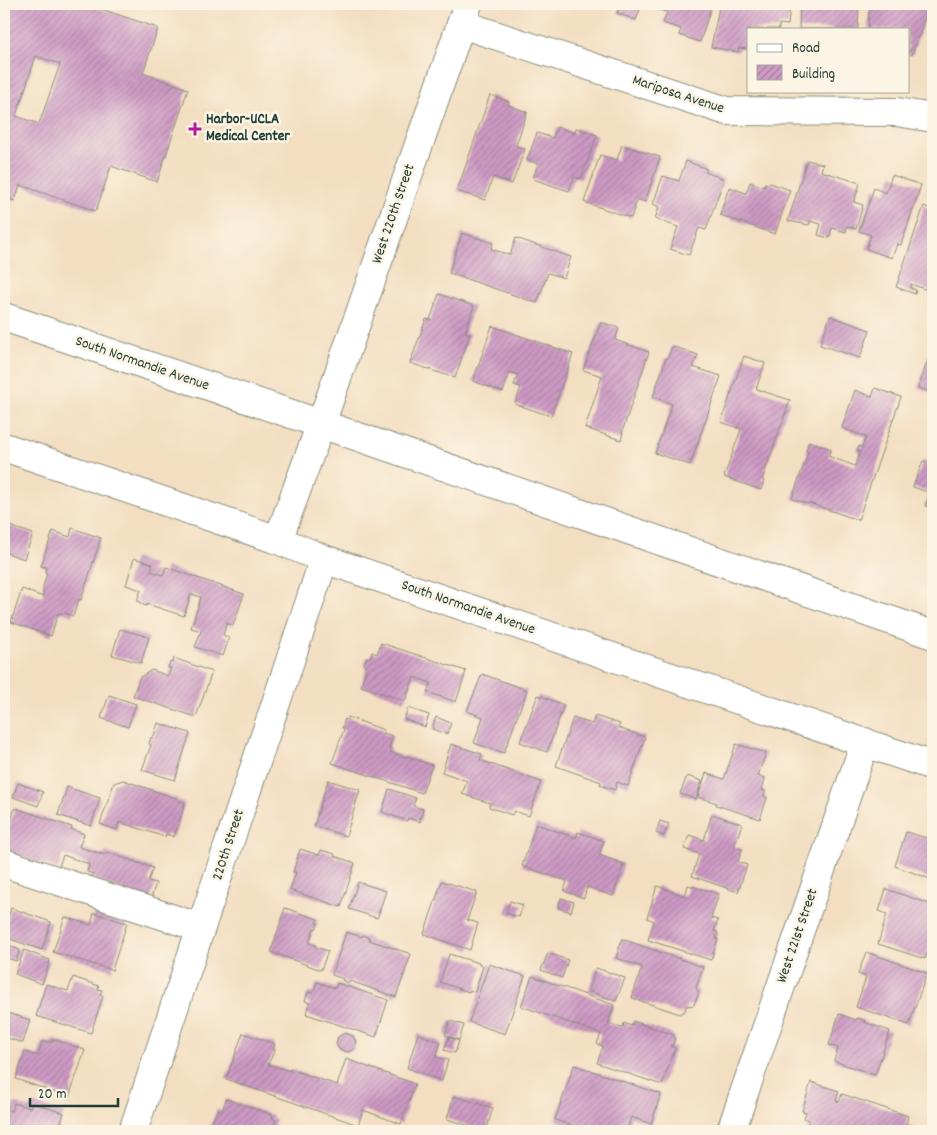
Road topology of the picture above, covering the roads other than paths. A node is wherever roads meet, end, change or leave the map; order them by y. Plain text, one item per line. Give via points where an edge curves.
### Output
1 (465, 14) edge
2 (933, 118) edge
3 (4, 317) edge
4 (321, 424) junction
5 (4, 447) edge
6 (278, 540) junction
7 (324, 559) junction
8 (933, 635) edge
9 (865, 742) junction
10 (933, 766) edge
11 (4, 863) edge
12 (201, 928) junction
13 (133, 1131) edge
14 (731, 1131) edge

1 - 2 street, Mariposa Avenue via 728,112 897,112
1 - 4 street, West 220th Street
3 - 4 street, South Normandie Avenue
4 - 6 street
4 - 8 street, South Normandie Avenue
5 - 6 street, South Normandie Avenue
6 - 7 street, South Normandie Avenue
7 - 9 street, South Normandie Avenue
7 - 12 street, 220th Street
9 - 10 street, South Normandie Avenue
9 - 14 street, West 221st Street
11 - 12 street
12 - 13 street, 220th Street

